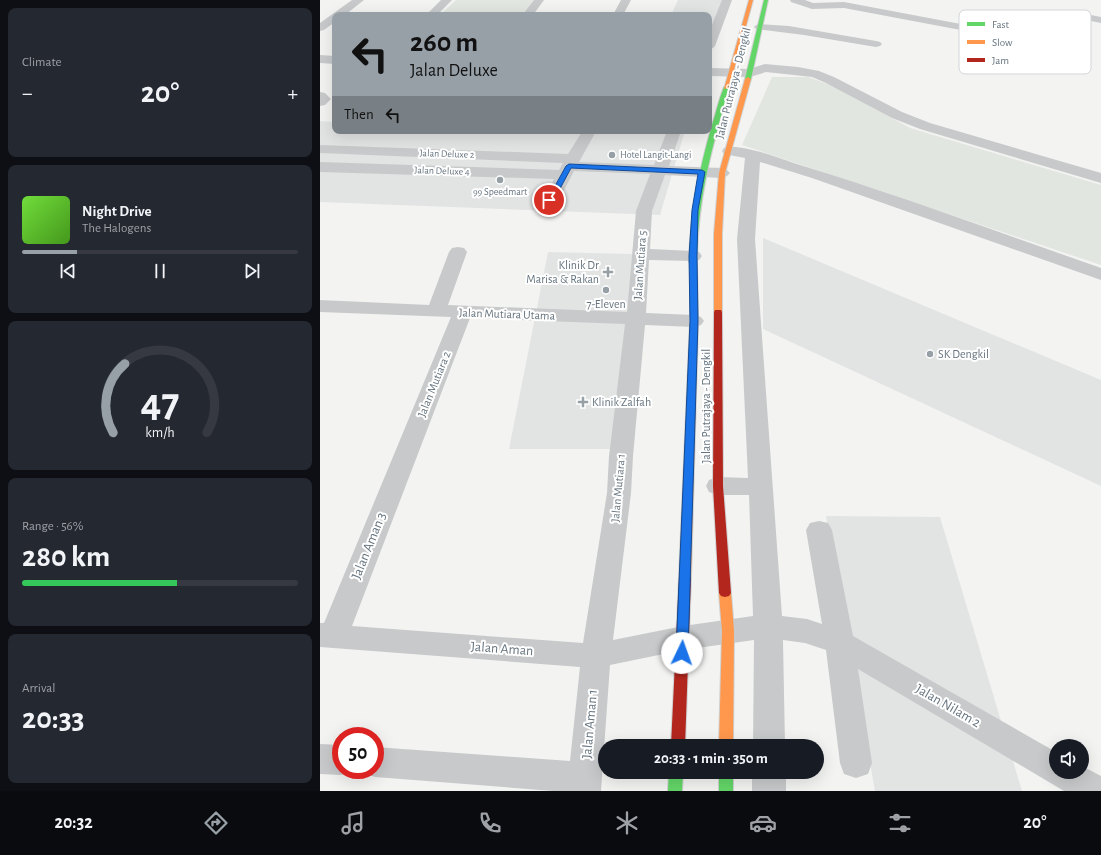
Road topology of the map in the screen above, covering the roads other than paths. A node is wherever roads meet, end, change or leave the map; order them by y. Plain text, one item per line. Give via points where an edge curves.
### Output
1 (359, 0) edge
2 (447, 0) edge
3 (539, 0) edge
4 (626, 0) edge
5 (727, 0) edge
6 (751, 0) edge
7 (766, 0) edge
8 (795, 0) edge
9 (342, 12) edge
10 (434, 12) edge
11 (529, 12) edge
12 (620, 12) edge
13 (1091, 18) edge
14 (332, 19) edge
15 (1101, 20) edge
16 (760, 27) junction
17 (320, 28) edge
18 (959, 28) edge
19 (712, 38) edge
20 (876, 44) dead end
21 (320, 60) edge
22 (332, 60) edge
23 (712, 72) edge
24 (731, 72) junction
25 (750, 73) junction
26 (587, 134) edge
27 (673, 134) edge
28 (320, 149) edge
29 (728, 151) junction
30 (753, 155) junction
31 (320, 167) edge
32 (569, 167) junction
33 (659, 170) junction
34 (702, 172) junction
35 (722, 173) junction
36 (1101, 178) edge
37 (544, 202) dead end
38 (458, 252) dead end
39 (641, 254) junction
40 (693, 256) junction
41 (1101, 274) edge
42 (320, 306) edge
43 (436, 311) junction
44 (463, 312) junction
45 (636, 319) junction
46 (694, 321) junction
47 (405, 457) joint
48 (718, 486) junction
49 (761, 487) junction
50 (819, 530) dead end
51 (768, 626) junction
52 (728, 631) junction
53 (326, 636) edge
54 (683, 638) junction
55 (840, 643) junction
56 (596, 656) junction
57 (678, 739) edge
58 (726, 739) edge
59 (769, 739) edge
60 (320, 759) edge
61 (332, 760) edge
62 (384, 763) edge
63 (856, 763) dead end
64 (1049, 764) edge
65 (676, 779) edge
66 (726, 779) edge
67 (769, 779) edge
68 (1074, 779) edge
69 (585, 784) edge
70 (675, 791) edge
71 (726, 791) edge
72 (769, 791) edge
73 (1095, 791) edge

1 - 9 street
2 - 10 street
3 - 11 street
4 - 12 street
5 - 19 street
6 - 24 main road, Jalan Putrajaya - Dengkil
7 - 16 main road, Jalan Putrajaya - Dengkil
8 - 18 street via 812,6 844,5
13 - 15 street
14 - 17 street
16 - 20 street via 788,29
16 - 25 main road, Jalan Putrajaya - Dengkil
21 - 22 street
23 - 24 street
24 - 25 street
24 - 34 main road, Jalan Putrajaya - Dengkil
25 - 29 main road, Jalan Putrajaya - Dengkil
25 - 36 street via 765,68 815,74 897,115 925,126
26 - 32 street
27 - 33 street, Jalan Mutiara 5
28 - 32 street, Jalan Deluxe 2
29 - 30 street
29 - 35 main road, Jalan Putrajaya - Dengkil
30 - 41 street
30 - 49 street via 746,238
31 - 32 street, Jalan Deluxe 4
32 - 33 street
32 - 37 street via 552,199
33 - 34 street
33 - 39 street, Jalan Mutiara 5 via 644,210
34 - 35 street
34 - 40 main road, Jalan Putrajaya - Dengkil via 695,210
35 - 48 main road, Jalan Putrajaya - Dengkil via 718,234
38 - 43 street
39 - 40 street
39 - 45 street, Jalan Mutiara 5
40 - 46 main road, Jalan Putrajaya - Dengkil
42 - 43 street, Jalan Mutiara Utama
43 - 44 street, Jalan Mutiara Utama
44 - 45 street, Jalan Mutiara Utama
44 - 47 street, Jalan Mutiara 2
45 - 46 street, Jalan Mutiara Utama
45 - 56 street, Jalan Mutiara 1 via 619,493
46 - 54 main road, Jalan Putrajaya - Dengkil
47 - 53 street, Jalan Aman 3
48 - 49 street
48 - 52 main road, Jalan Putrajaya - Dengkil
49 - 51 street
50 - 55 street
51 - 52 street, Jalan Aman
51 - 55 street, Jalan Nilam 2 via 807,631
51 - 59 street
52 - 54 street, Jalan Aman
52 - 58 main road, Jalan Putrajaya - Dengkil
53 - 56 street, Jalan Aman
54 - 56 street, Jalan Aman
54 - 57 main road, Jalan Putrajaya - Dengkil
55 - 63 street
55 - 64 street, Jalan Nilam 2
56 - 69 street, Jalan Aman 1
60 - 61 street
62 - 69 street
65 - 70 main road
66 - 71 main road
67 - 72 street
68 - 73 street

